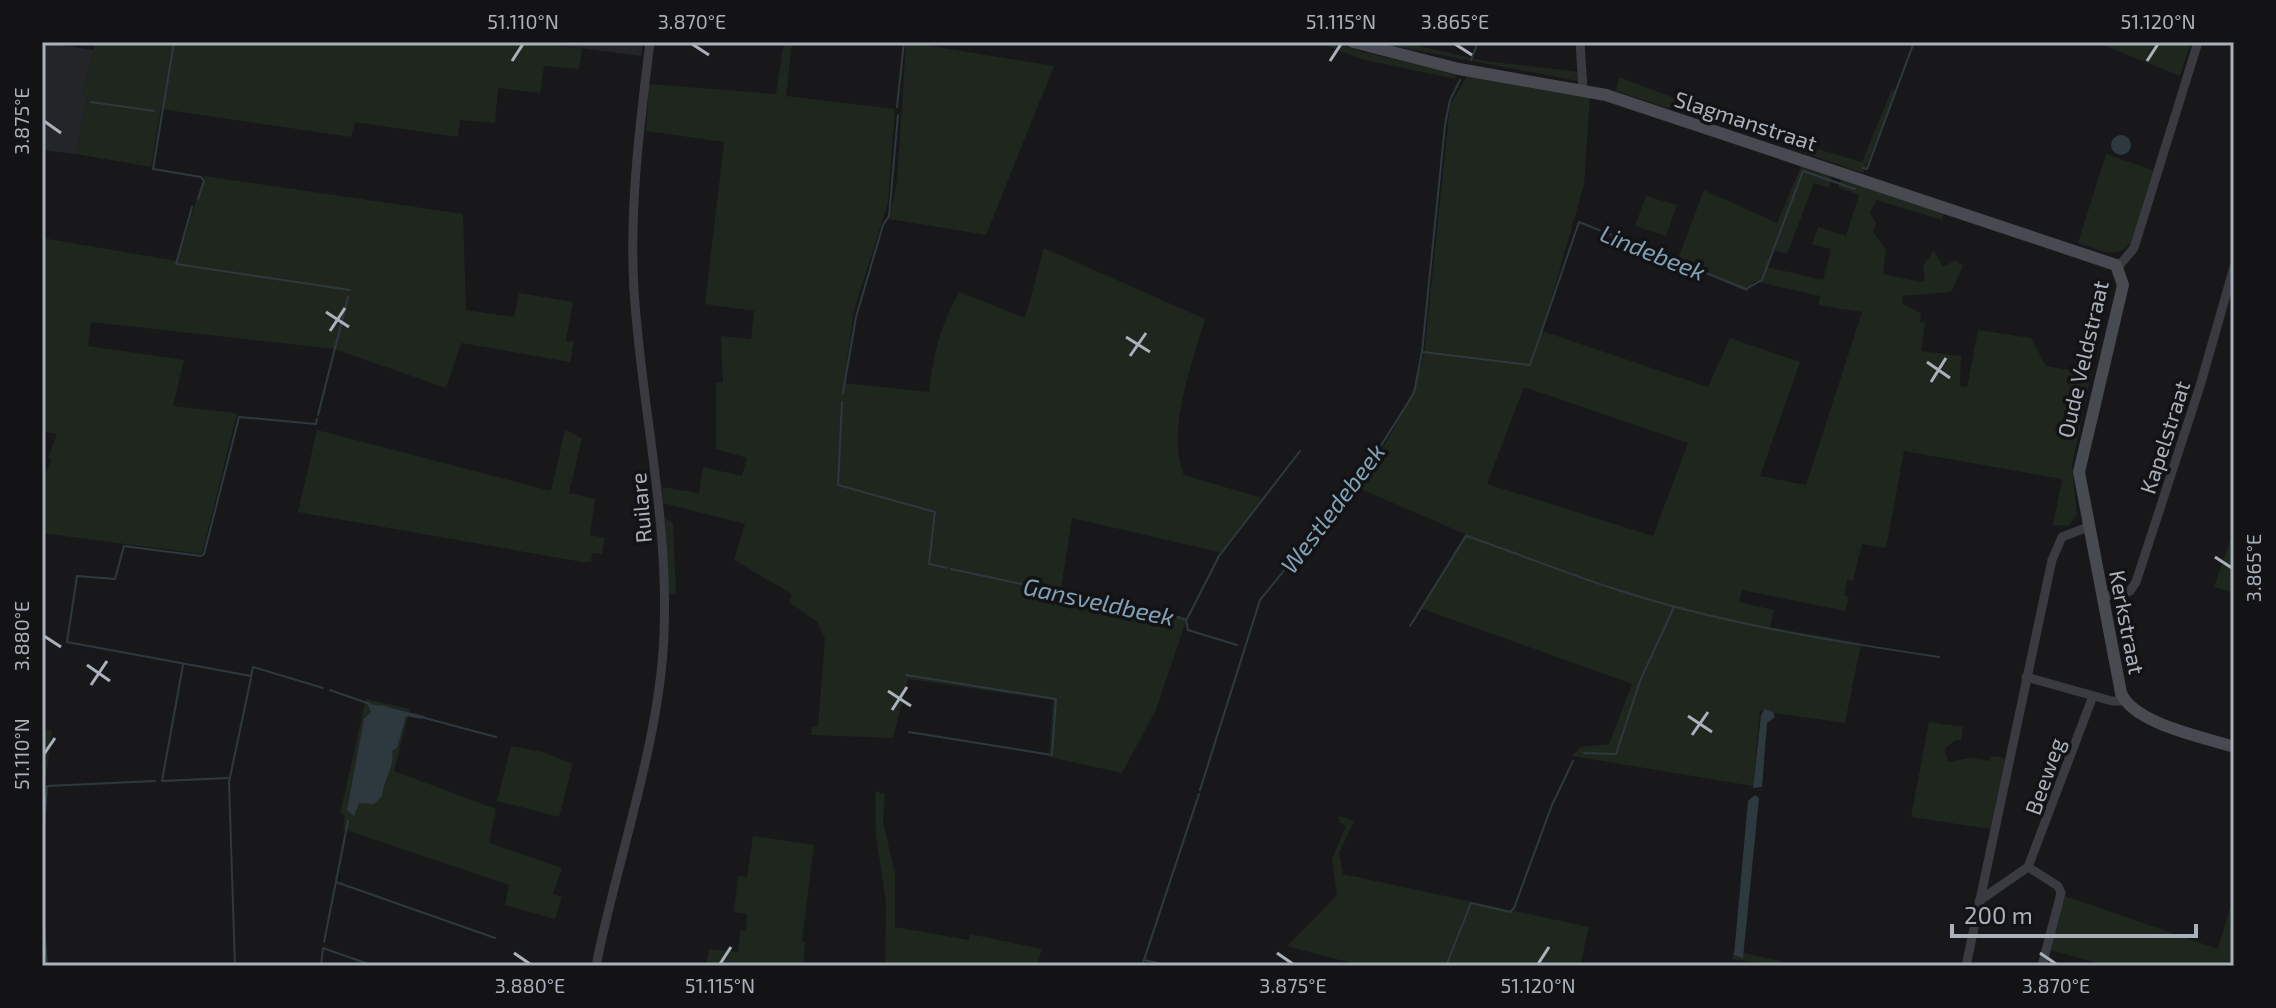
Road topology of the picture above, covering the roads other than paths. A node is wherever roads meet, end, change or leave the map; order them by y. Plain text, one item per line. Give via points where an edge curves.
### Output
1 (650, 42) edge
2 (1353, 42) edge
3 (1580, 42) edge
4 (2198, 42) edge
5 (1583, 89) junction
6 (2118, 267) junction
7 (2234, 267) edge
8 (2088, 527) junction
9 (2104, 597) junction
10 (2026, 677) junction
11 (2093, 696) junction
12 (2125, 701) junction
13 (2234, 747) edge
14 (2028, 867) junction
15 (1979, 901) junction
16 (596, 966) edge
17 (1966, 966) edge
18 (2042, 966) edge

1 - 16 street, Ruilare via 640,129 634,288 661,531 664,634 655,704
2 - 5 main road, Slagmanstraat via 1459,69
3 - 5 street
4 - 6 street, Oude Veldstraat via 2134,248
5 - 6 main road, Slagmanstraat
6 - 8 main road, Oude Veldstraat via 2123,285 2079,472
7 - 9 street, Kapelstraat via 2136,582 2130,591
8 - 9 main road, Kerkstraat
8 - 10 street via 2068,533 2058,543
9 - 12 main road, Kerkstraat
10 - 11 street
10 - 15 street
11 - 12 street
11 - 14 street, Beeweg
12 - 13 main road, Kerkstraat via 2142,716
14 - 15 street
14 - 18 street via 2061,893
15 - 17 street

